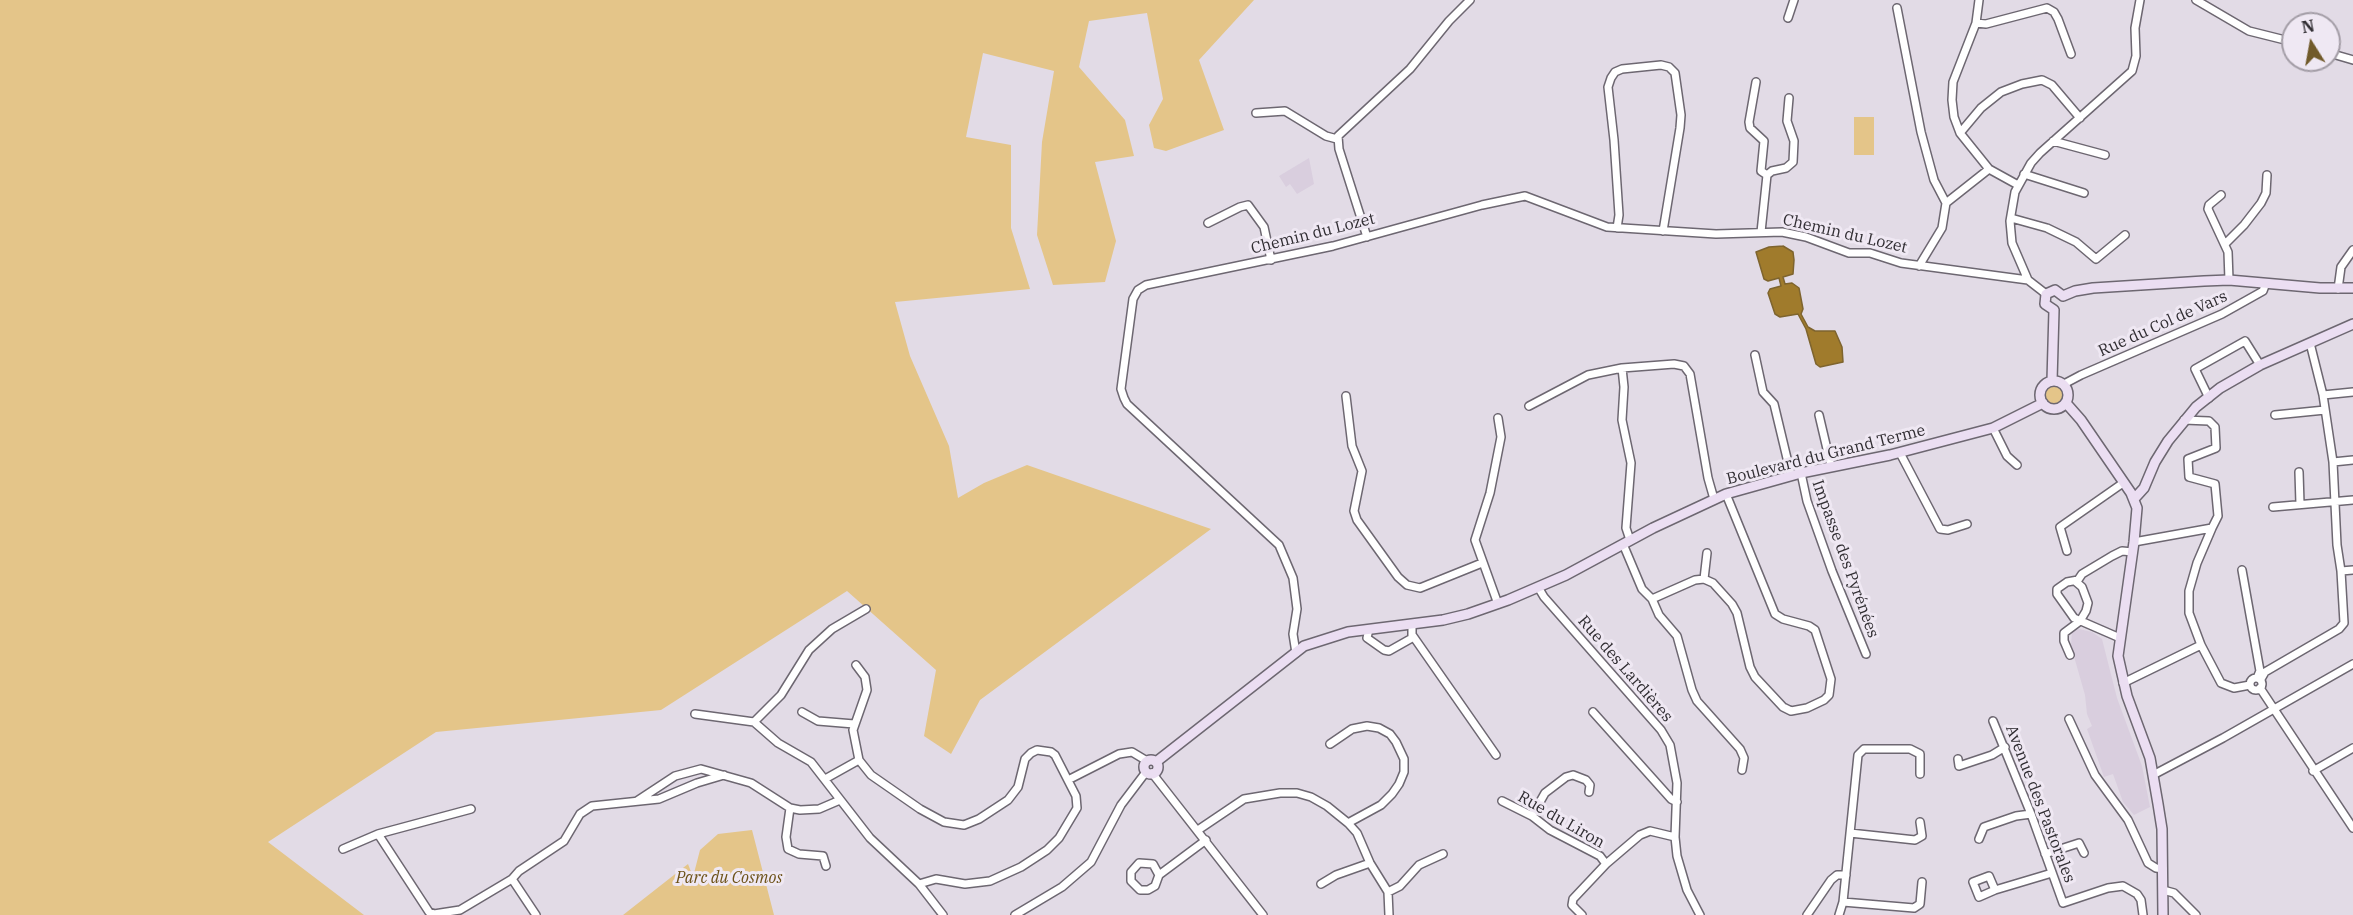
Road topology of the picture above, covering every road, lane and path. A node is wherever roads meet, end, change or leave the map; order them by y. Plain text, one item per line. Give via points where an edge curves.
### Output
1 (1470, 0) edge
2 (1794, 0) edge
3 (1979, 0) edge
4 (2140, 0) edge
5 (2196, 0) edge
6 (1897, 8) dead end
7 (1788, 18) dead end
8 (1976, 22) junction
9 (2281, 39) edge
10 (2071, 54) dead end
11 (1756, 82) dead end
12 (1789, 98) dead end
13 (1256, 114) dead end
14 (2080, 118) junction
15 (1960, 133) junction
16 (1338, 139) junction
17 (2052, 141) junction
18 (2105, 155) dead end
19 (1989, 169) junction
20 (2024, 174) junction
21 (1767, 175) junction
22 (2267, 175) dead end
23 (2018, 185) junction
24 (2084, 193) dead end
25 (2221, 195) dead end
26 (1946, 203) junction
27 (2011, 218) junction
28 (1208, 223) dead end
29 (1617, 228) junction
30 (1663, 231) junction
31 (1761, 232) junction
32 (2125, 235) dead end
33 (1367, 237) junction
34 (2224, 244) junction
35 (2353, 250) edge
36 (1271, 260) junction
37 (1919, 266) junction
38 (2028, 280) junction
39 (2229, 280) junction
40 (2266, 283) junction
41 (2353, 288) edge
42 (2338, 289) junction
43 (2046, 294) junction
44 (2063, 296) junction
45 (2054, 310) junction
46 (2353, 324) edge
47 (2310, 343) junction
48 (1755, 355) dead end
49 (2260, 365) junction
50 (1622, 368) junction
51 (2052, 381) junction
52 (2064, 384) junction
53 (2353, 392) edge
54 (2323, 395) junction
55 (1346, 396) dead end
56 (2209, 398) junction
57 (2043, 403) junction
58 (2066, 403) junction
59 (1529, 406) dead end
60 (2325, 410) junction
61 (1819, 415) dead end
62 (2275, 415) dead end
63 (1498, 418) dead end
64 (2184, 420) junction
65 (1993, 428) junction
66 (1900, 453) junction
67 (2353, 460) edge
68 (2333, 462) junction
69 (2017, 465) dead end
70 (1831, 466) junction
71 (2299, 472) dead end
72 (1801, 473) junction
73 (1791, 475) junction
74 (2123, 483) junction
75 (1726, 494) junction
76 (1714, 499) junction
77 (2134, 499) junction
78 (2353, 500) edge
79 (2336, 501) junction
80 (2300, 504) junction
81 (2273, 507) dead end
82 (1967, 524) dead end
83 (2212, 528) junction
84 (1627, 542) junction
85 (2133, 547) junction
86 (2067, 551) dead end
87 (1707, 552) dead end
88 (1482, 563) junction
89 (2242, 570) dead end
90 (2353, 570) edge
91 (2341, 571) junction
92 (1704, 579) junction
93 (2075, 581) junction
94 (1538, 587) junction
95 (1652, 599) junction
96 (1498, 604) junction
97 (866, 609) dead end
98 (2080, 621) junction
99 (1412, 630) junction
100 (1368, 632) junction
101 (2120, 638) junction
102 (2201, 645) junction
103 (1296, 653) junction
104 (1866, 654) dead end
105 (2070, 655) dead end
106 (856, 664) dead end
107 (2353, 664) edge
108 (2259, 678) junction
109 (2123, 683) junction
110 (2250, 684) junction
111 (2260, 688) junction
112 (2274, 708) junction
113 (802, 712) dead end
114 (1593, 712) dead end
115 (695, 714) dead end
116 (2069, 718) dead end
117 (1993, 721) dead end
118 (754, 722) junction
119 (854, 724) junction
120 (1330, 744) dead end
121 (2005, 747) junction
122 (2353, 748) edge
123 (1496, 755) dead end
124 (1958, 759) dead end
125 (859, 760) junction
126 (1151, 762) junction
127 (1742, 770) dead end
128 (2313, 771) junction
129 (1149, 772) junction
130 (1920, 774) dead end
131 (724, 775) junction
132 (2153, 775) junction
133 (825, 779) junction
134 (1068, 780) junction
135 (1589, 792) dead end
136 (840, 800) junction
137 (1502, 801) dead end
138 (1677, 801) junction
139 (635, 802) junction
140 (790, 808) junction
141 (471, 809) dead end
142 (2031, 814) junction
143 (1532, 816) junction
144 (1920, 822) dead end
145 (1348, 823) junction
146 (2353, 828) edge
147 (1198, 830) junction
148 (1850, 833) junction
149 (378, 834) junction
150 (1675, 837) junction
151 (1979, 839) dead end
152 (1206, 840) junction
153 (343, 849) dead end
154 (2084, 853) dead end
155 (1443, 854) dead end
156 (2045, 854) junction
157 (1370, 863) junction
158 (1606, 864) junction
159 (826, 866) dead end
160 (2163, 869) junction
161 (2052, 873) junction
162 (1159, 875) junction
163 (1846, 875) junction
164 (512, 879) junction
165 (1922, 882) dead end
166 (920, 884) junction
167 (1321, 884) dead end
168 (1995, 890) dead end
169 (2163, 890) junction
170 (1388, 892) junction
171 (1843, 902) junction
172 (536, 915) edge
173 (943, 915) edge
174 (1015, 915) edge
175 (1263, 915) edge
176 (1389, 915) edge
177 (1582, 915) edge
178 (1700, 915) edge
179 (1807, 915) edge
180 (1839, 915) edge
181 (2143, 915) edge
182 (2163, 915) edge
183 (2196, 915) edge

1 - 16 street via 1410,69
2 - 7 street
3 - 8 street
4 - 14 street via 2132,70
5 - 9 street via 2249,31
6 - 26 street via 1921,132 1934,180
8 - 10 street via 1986,24 2047,8 2058,19
8 - 15 street via 1953,82 1954,117
11 - 21 street via 1749,122 1764,141 1761,171
12 - 21 street via 1787,121 1794,141 1793,162
13 - 16 street via 1286,111 1326,136
14 - 15 street via 2052,85 2042,80 2001,92
14 - 17 street
15 - 19 street
16 - 33 street
17 - 18 street
17 - 20 street
19 - 23 street
19 - 26 street
20 - 23 street
20 - 24 street
21 - 31 street
22 - 34 street via 2261,203
23 - 27 street
25 - 34 street via 2208,209
26 - 37 street, Chemin du Lozet via 1942,228
27 - 32 street via 2076,242 2096,259
27 - 38 street via 2012,243
28 - 36 street via 1248,206 1264,227
29 - 30 street, Chemin du Lozet
29 - 30 street via 1608,87 1615,72 1622,69 1661,65 1675,73 1681,115
29 - 33 street, Chemin du Lozet via 1597,225 1525,196
30 - 31 street, Chemin du Lozet
31 - 37 street, Chemin du Lozet via 1806,237 1849,253 1870,253
33 - 36 street, Chemin du Lozet
34 - 39 street
35 - 42 street via 2341,267
36 - 103 street, Chemin du Lozet via 1153,283 1138,290 1130,315 1121,389 1127,404 1279,545 1297,599 1293,634
37 - 38 street, Chemin du Lozet
38 - 43 street
39 - 40 street
39 - 44 street via 2093,288
40 - 42 street
40 - 52 street, Rue du Col de Vars via 2263,291 2222,314
41 - 42 street
43 - 44 street via 2055,290
43 - 45 street via 2045,304
44 - 45 street via 2063,304
45 - 51 street
46 - 47 street
47 - 49 street
47 - 54 street
48 - 73 street via 1763,392 1774,404
49 - 56 street
49 - 56 street via 2245,341 2195,369
50 - 59 street via 1588,375
50 - 76 street via 1674,364 1687,369
50 - 84 street via 1622,420 1631,463
51 - 52 street
51 - 57 street via 2044,384 2040,392
52 - 58 street via 2069,396
53 - 54 street
54 - 60 street
55 - 88 street via 1352,446 1362,471 1354,511 1398,577 1407,585 1420,588
56 - 64 street
57 - 58 street via 2052,409
57 - 65 street, Boulevard du Grand Terme
58 - 74 street
60 - 62 street
60 - 68 street
61 - 70 street
63 - 88 street via 1501,437 1490,493 1475,540
64 - 77 street via 2155,462 2144,489
64 - 83 street via 2209,422 2215,427 2216,448 2188,459 2189,477 2216,484 2218,516
65 - 66 street, Boulevard du Grand Terme
65 - 69 street via 2007,456
66 - 70 street, Boulevard du Grand Terme
66 - 82 street via 1940,529
67 - 68 street
68 - 79 street
70 - 72 street, Boulevard du Grand Terme
71 - 80 street
72 - 73 street, Boulevard du Grand Terme
72 - 104 street, Impasse des Pyrénées via 1832,571
73 - 75 street, Boulevard du Grand Terme
74 - 77 street
74 - 86 street via 2062,525
75 - 76 street, Boulevard du Grand Terme
75 - 92 street via 1774,614 1815,630 1831,679 1829,695 1807,708 1791,711 1783,707 1750,667 1732,604 1713,583
76 - 84 street, Boulevard du Grand Terme
77 - 85 street via 2137,514
78 - 79 street
79 - 80 street
79 - 91 street
80 - 81 street
83 - 85 street
83 - 102 street via 2197,563 2188,599
84 - 94 street, Boulevard du Grand Terme
84 - 95 street via 1642,590
85 - 93 street
85 - 101 street
87 - 92 street
88 - 96 street
89 - 108 street
90 - 91 street
91 - 108 street via 2344,623
92 - 95 street
93 - 98 street via 2082,586 2088,603
93 - 98 street via 2059,586 2056,591 2070,615
94 - 96 street, Boulevard du Grand Terme
94 - 138 street, Rue des Lardières via 1661,730 1673,756
95 - 127 street via 1659,615 1677,636 1698,701 1740,749 1744,758
96 - 99 street, Boulevard du Grand Terme
97 - 118 street via 832,629 809,650 781,695
98 - 101 street
98 - 105 street via 2064,633
99 - 100 street, Boulevard du Grand Terme
99 - 100 street via 1389,651 1370,641
99 - 123 street
100 - 103 street, Boulevard du Grand Terme
101 - 109 street via 2118,656
102 - 109 street
102 - 110 street via 2221,683 2234,687
103 - 126 street, Boulevard du Grand Terme
106 - 119 street via 866,677 867,690
107 - 112 street
108 - 110 street
108 - 111 street
109 - 132 street
110 - 111 street via 2254,689
111 - 112 street
112 - 128 street
112 - 132 street
113 - 119 street via 818,721
114 - 138 street via 1671,800
115 - 118 street
116 - 160 street via 2096,775 2128,820 2148,863
117 - 121 street, Avenue des Pastorales
118 - 133 street via 778,743 812,762
119 - 125 street
120 - 145 street via 1352,729 1379,728 1396,741 1404,759 1404,772 1392,794
121 - 124 street via 1959,766
121 - 142 street, Avenue des Pastorales
122 - 128 street
125 - 133 street
125 - 134 street via 870,775 920,809 944,822 964,825 1008,800 1018,787 1030,753 1051,752
126 - 129 street via 1158,767
126 - 134 street via 1132,752 1119,754
128 - 146 street
129 - 147 street
129 - 174 street via 1121,805 1091,862 1081,873
130 - 148 street via 1920,754 1910,748 1864,749 1858,755
131 - 139 street via 659,799
131 - 139 street via 701,769 689,771
131 - 140 street via 751,783
132 - 160 street via 2162,830
133 - 136 street
134 - 166 street via 1077,808 1047,850 990,881 965,884 936,879
135 - 143 street via 1586,780 1573,775 1566,777 1545,793
136 - 140 street via 819,809
136 - 166 street via 870,838
137 - 143 street, Rue du Liron
138 - 150 street, Rue des Lardières
139 - 164 street via 586,809 564,841
140 - 159 street via 788,849 823,856
141 - 149 street
142 - 151 street via 1984,827
142 - 156 street, Avenue des Pastorales
143 - 158 street, Rue du Liron via 1600,856
144 - 148 street via 1922,836 1915,840
145 - 147 street via 1311,797 1280,793 1244,799
145 - 157 street via 1357,833
147 - 152 street
148 - 163 street
149 - 153 street
149 - 164 street via 429,912 466,908
150 - 158 street via 1645,832
150 - 178 street, Rue des Lardières via 1687,890
152 - 162 street
152 - 175 street
154 - 156 street via 2079,843
155 - 170 street via 1419,865 1400,886
156 - 161 street, Avenue des Pastorales
157 - 167 street
157 - 170 street
158 - 177 street via 1573,899 1572,905
160 - 169 street
161 - 168 street
161 - 181 street, Avenue des Pastorales via 2063,903 2123,886 2137,894
162 - 162 street via 1153,864 1139,863 1131,872 1131,880 1140,890 1148,890 1155,886
163 - 171 street
163 - 179 street via 1830,880
164 - 172 street
165 - 171 street via 1920,904 1914,908
166 - 173 street
169 - 182 street
169 - 183 street via 2174,893
170 - 176 street
171 - 180 street

